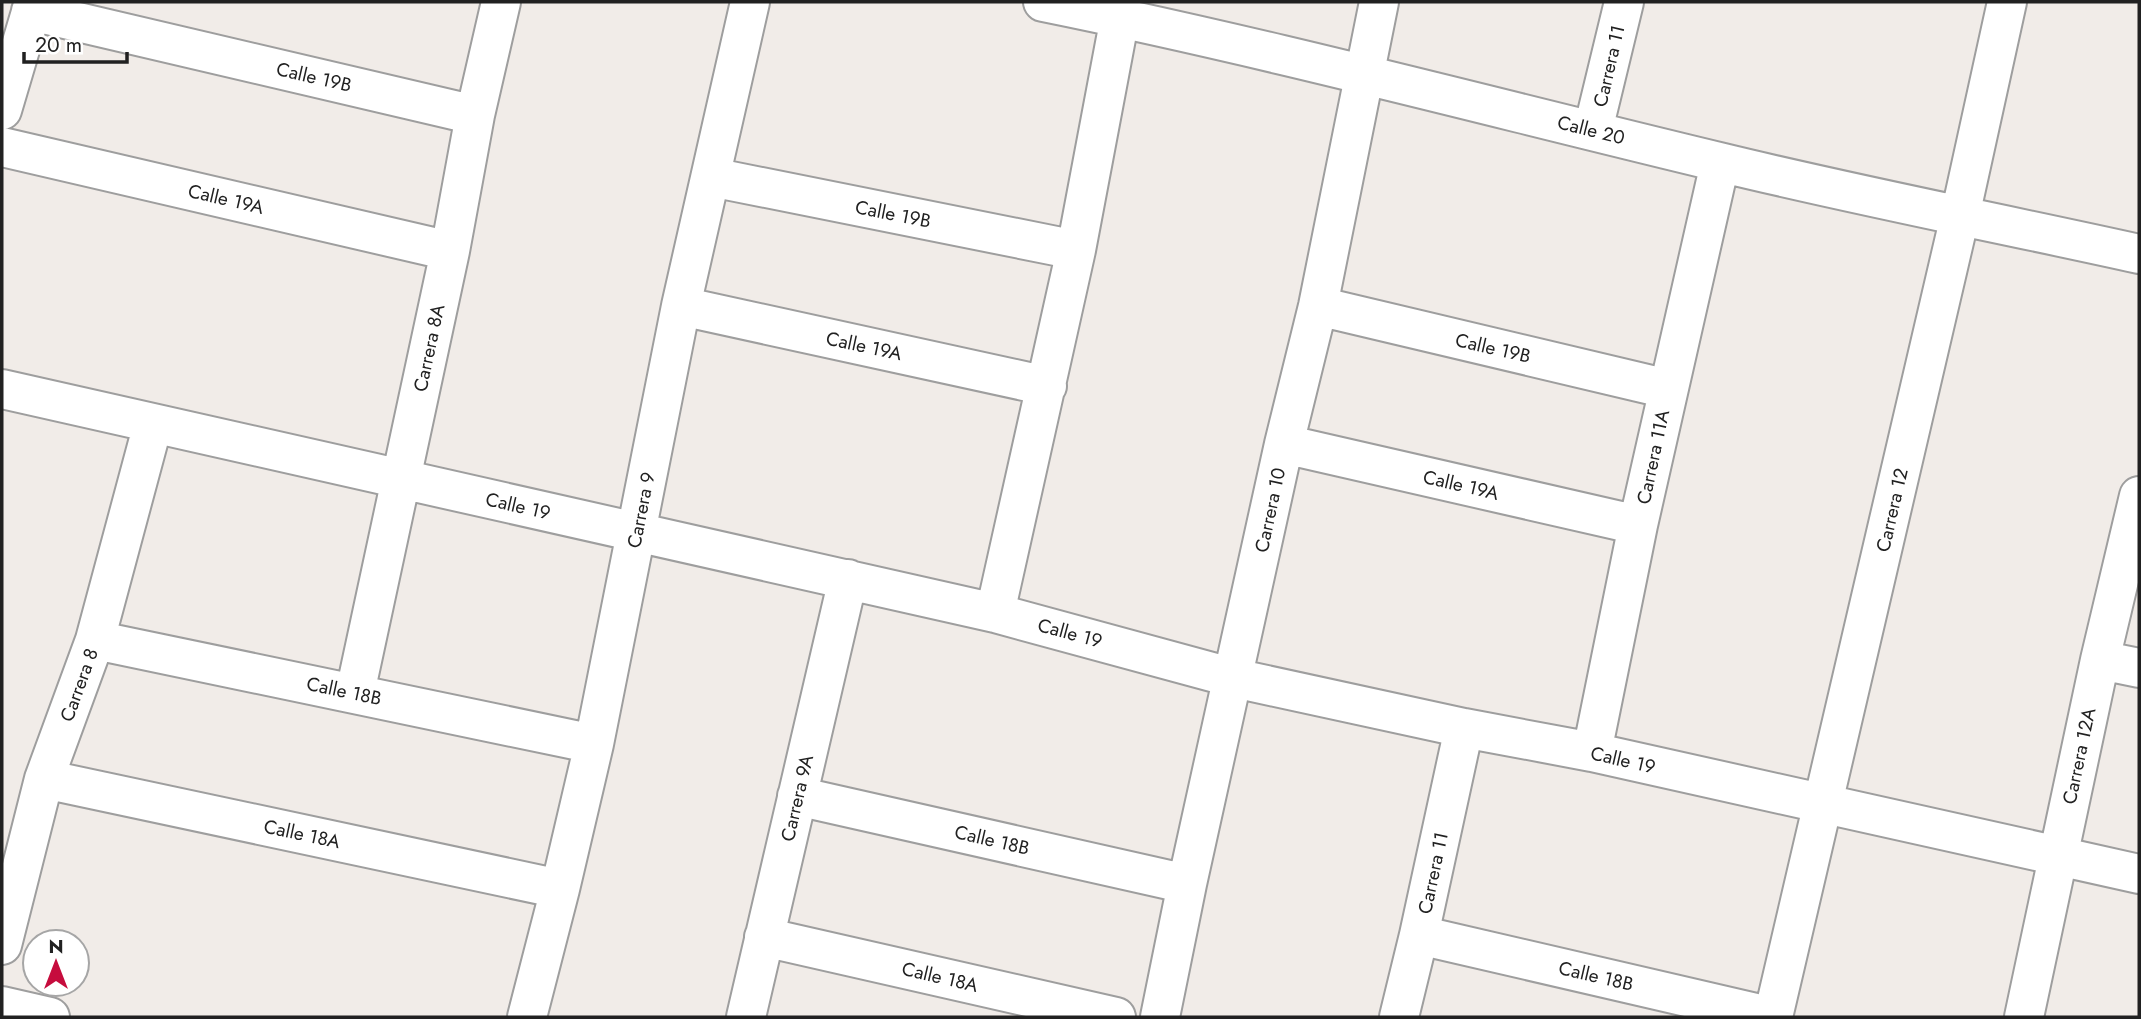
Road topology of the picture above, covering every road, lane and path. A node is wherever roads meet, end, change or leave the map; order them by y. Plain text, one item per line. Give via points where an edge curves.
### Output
1 (501, 2) edge
2 (750, 2) edge
3 (1043, 2) edge
4 (1379, 2) edge
5 (1624, 2) edge
6 (2007, 2) edge
7 (33, 6) edge
8 (1120, 18) junction
9 (1363, 75) junction
10 (2, 110) edge
11 (475, 115) junction
12 (1594, 130) junction
13 (2, 147) edge
14 (1720, 163) junction
15 (711, 177) junction
16 (1961, 216) junction
17 (1076, 250) junction
18 (450, 251) junction
19 (2139, 254) edge
20 (681, 306) junction
21 (1318, 306) junction
22 (1047, 386) junction
23 (2, 389) edge
24 (1668, 389) junction
25 (153, 424) junction
26 (1284, 444) junction
27 (400, 480) junction
28 (2139, 496) edge
29 (1638, 525) junction
30 (637, 533) junction
31 (848, 579) junction
32 (995, 613) junction
33 (95, 640) junction
34 (2099, 660) junction
35 (2139, 668) edge
36 (1234, 678) junction
37 (355, 693) junction
38 (1464, 728) junction
39 (594, 744) junction
40 (1592, 752) junction
41 (44, 779) junction
42 (797, 796) junction
43 (1824, 805) junction
44 (2057, 856) junction
45 (2139, 874) edge
46 (1187, 884) junction
47 (560, 889) junction
48 (1419, 935) junction
49 (764, 937) junction
50 (2, 945) edge
51 (2, 1006) edge
52 (50, 1017) edge
53 (527, 1017) edge
54 (746, 1017) edge
55 (1116, 1017) edge
56 (1160, 1017) edge
57 (1399, 1017) edge
58 (1773, 1017) edge
59 (2024, 1017) edge

1 - 11 street, Carrera 8A
2 - 15 street, Carrera 9
3 - 8 street, Calle 20
4 - 9 street, Carrera 10
5 - 12 street, Carrera 11
6 - 16 street, Carrera 12
7 - 10 street
7 - 11 street, Calle 19B
8 - 9 street, Calle 20
8 - 17 street
9 - 12 street, Calle 20
9 - 21 street, Carrera 10
11 - 18 street, Carrera 8A
12 - 14 street, Calle 20
13 - 18 street, Calle 19A
14 - 16 street, Calle 20
14 - 24 street, Carrera 11A
15 - 17 street, Calle 19B
15 - 20 street, Carrera 9
16 - 19 street, Calle 20
16 - 43 street, Carrera 12
17 - 22 street
18 - 27 street, Carrera 8A
20 - 22 street, Calle 19A
20 - 30 street, Carrera 9
21 - 24 street, Calle 19B
21 - 26 street, Carrera 10
22 - 32 street
23 - 25 street, Calle 19
24 - 29 street, Carrera 11A
25 - 27 street, Calle 19
25 - 33 street, Carrera 8
26 - 29 street, Calle 19A
26 - 36 street, Carrera 10
27 - 30 street, Calle 19
27 - 37 street, Carrera 8A
28 - 34 street, Carrera 12A
29 - 40 street, Carrera 11A
30 - 31 street, Calle 19
30 - 39 street, Carrera 9
31 - 32 street, Calle 19
31 - 42 street, Carrera 9A
32 - 36 street, Calle 19
33 - 37 street, Calle 18B
33 - 41 street, Carrera 8
34 - 35 street
34 - 44 street, Carrera 12A
36 - 38 street, Calle 19
36 - 46 street, Carrera 10
37 - 39 street, Calle 18B
38 - 40 street, Calle 19
38 - 48 street, Carrera 11
39 - 47 street, Carrera 9
40 - 43 street, Calle 19
41 - 47 street, Calle 18A
41 - 50 street, Carrera 8
42 - 46 street, Calle 18B
42 - 49 street, Carrera 9A
43 - 44 street, Calle 19
43 - 58 street, Carrera 12
44 - 45 street, Calle 19
44 - 59 street, Carrera 12A
46 - 56 street, Carrera 10
47 - 53 street, Carrera 9
48 - 57 street, Carrera 11
48 - 58 street, Calle 18B
49 - 54 street, Carrera 9A
49 - 55 street, Calle 18A
51 - 52 street

